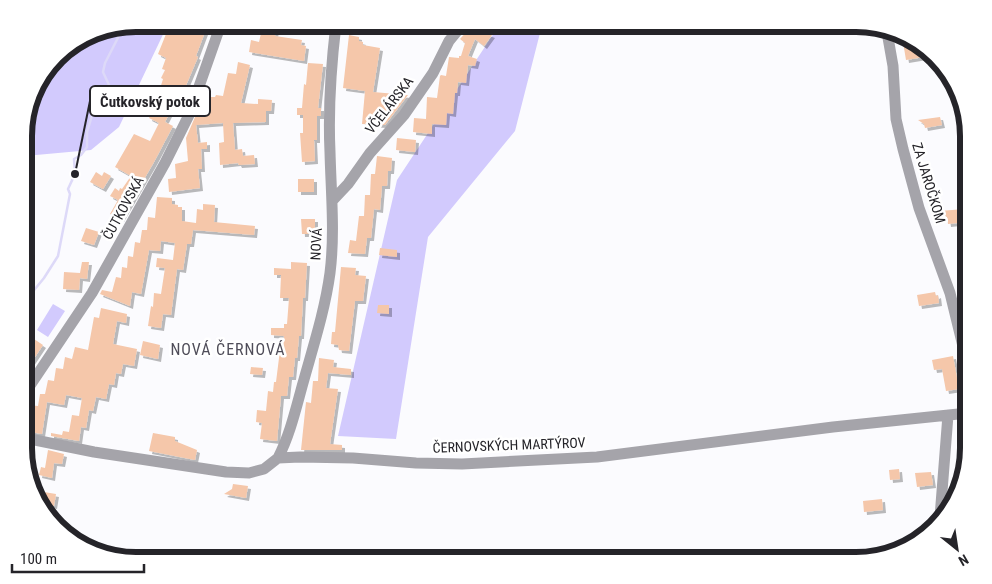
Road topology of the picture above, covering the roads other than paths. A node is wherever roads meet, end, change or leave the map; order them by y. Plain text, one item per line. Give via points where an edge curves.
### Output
1 (218, 32) edge
2 (335, 32) edge
3 (456, 32) edge
4 (888, 38) edge
5 (332, 201) junction
6 (959, 330) edge
7 (32, 383) edge
8 (959, 414) edge
9 (948, 415) junction
10 (32, 439) edge
11 (278, 458) junction
12 (941, 507) edge

1 - 7 street, ČUTKOVSKÁ via 188,115 165,163 92,293
2 - 5 street, NOVÁ via 330,73
3 - 5 street, VČELÁRSKA via 404,115
4 - 6 street, ZA JAROČKOM via 901,142
5 - 11 street, NOVÁ via 330,273 324,305 285,446
8 - 9 street, ČERNOVSKÝCH MARTÝROV
9 - 11 street, ČERNOVSKÝCH MARTÝROV via 597,457 462,464
9 - 12 street
10 - 11 street via 226,472 249,473 264,469

